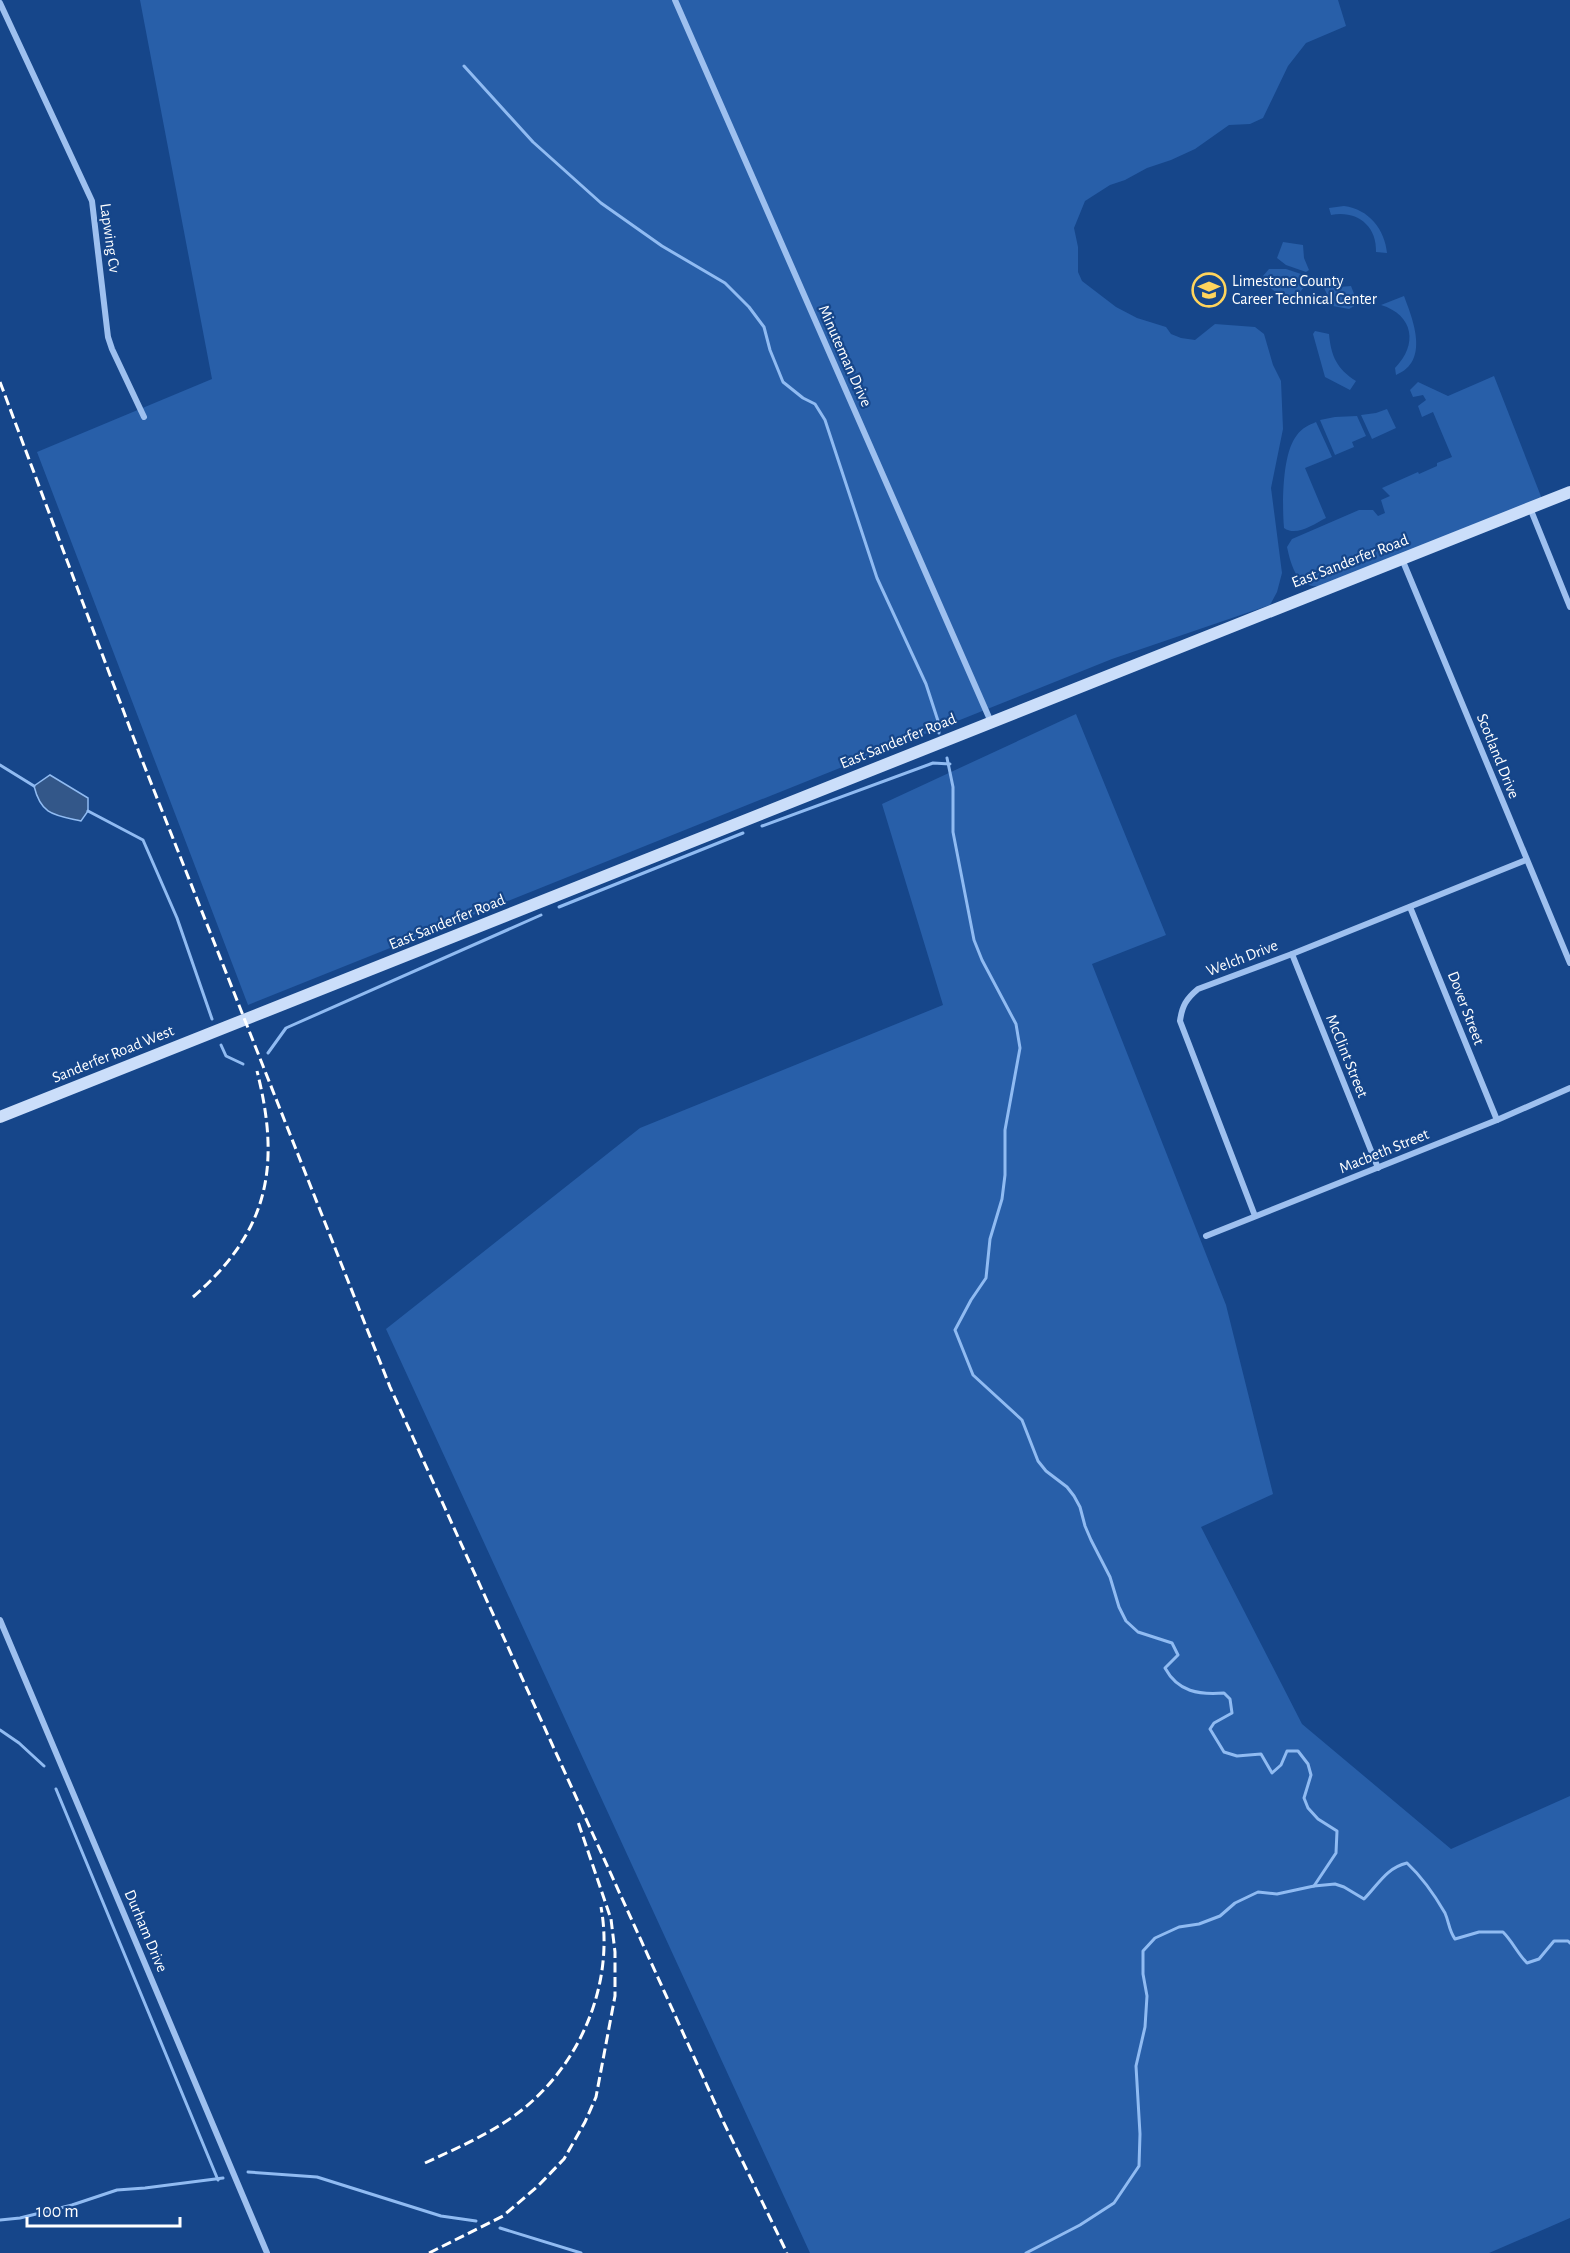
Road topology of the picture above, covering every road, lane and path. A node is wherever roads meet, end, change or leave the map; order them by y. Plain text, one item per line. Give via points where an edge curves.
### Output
1 (675, 0) edge
2 (0, 3) edge
3 (144, 417) dead end
4 (1570, 492) edge
5 (1530, 508) junction
6 (1402, 559) junction
7 (1570, 607) edge
8 (991, 722) junction
9 (1526, 860) junction
10 (1410, 907) junction
11 (1292, 954) junction
12 (1570, 963) edge
13 (239, 1022) joint
14 (1570, 1088) edge
15 (0, 1118) edge
16 (1497, 1120) junction
17 (1377, 1168) junction
18 (1255, 1216) junction
19 (1206, 1236) dead end
20 (0, 1620) edge
21 (267, 2253) edge

1 - 8 street, Minuteman Drive
2 - 3 street, Lapwing Cv via 92,201 108,337
4 - 5 street, East Sanderfer Road
5 - 6 street, East Sanderfer Road
5 - 7 street
6 - 8 street, East Sanderfer Road
6 - 9 street, Scotland Drive
8 - 13 street, East Sanderfer Road
9 - 10 street, Welch Drive
9 - 12 street, Scotland Drive
10 - 11 street, Welch Drive
10 - 16 street, Dover Street
11 - 17 street, McClint Street
11 - 18 street, Welch Drive via 1198,989 1182,1008 1180,1021
13 - 15 street, Sanderfer Road West
14 - 16 street, Macbeth Street
16 - 17 street, Macbeth Street
17 - 18 street, Macbeth Street
18 - 19 street, Macbeth Street
20 - 21 street, Durham Drive

